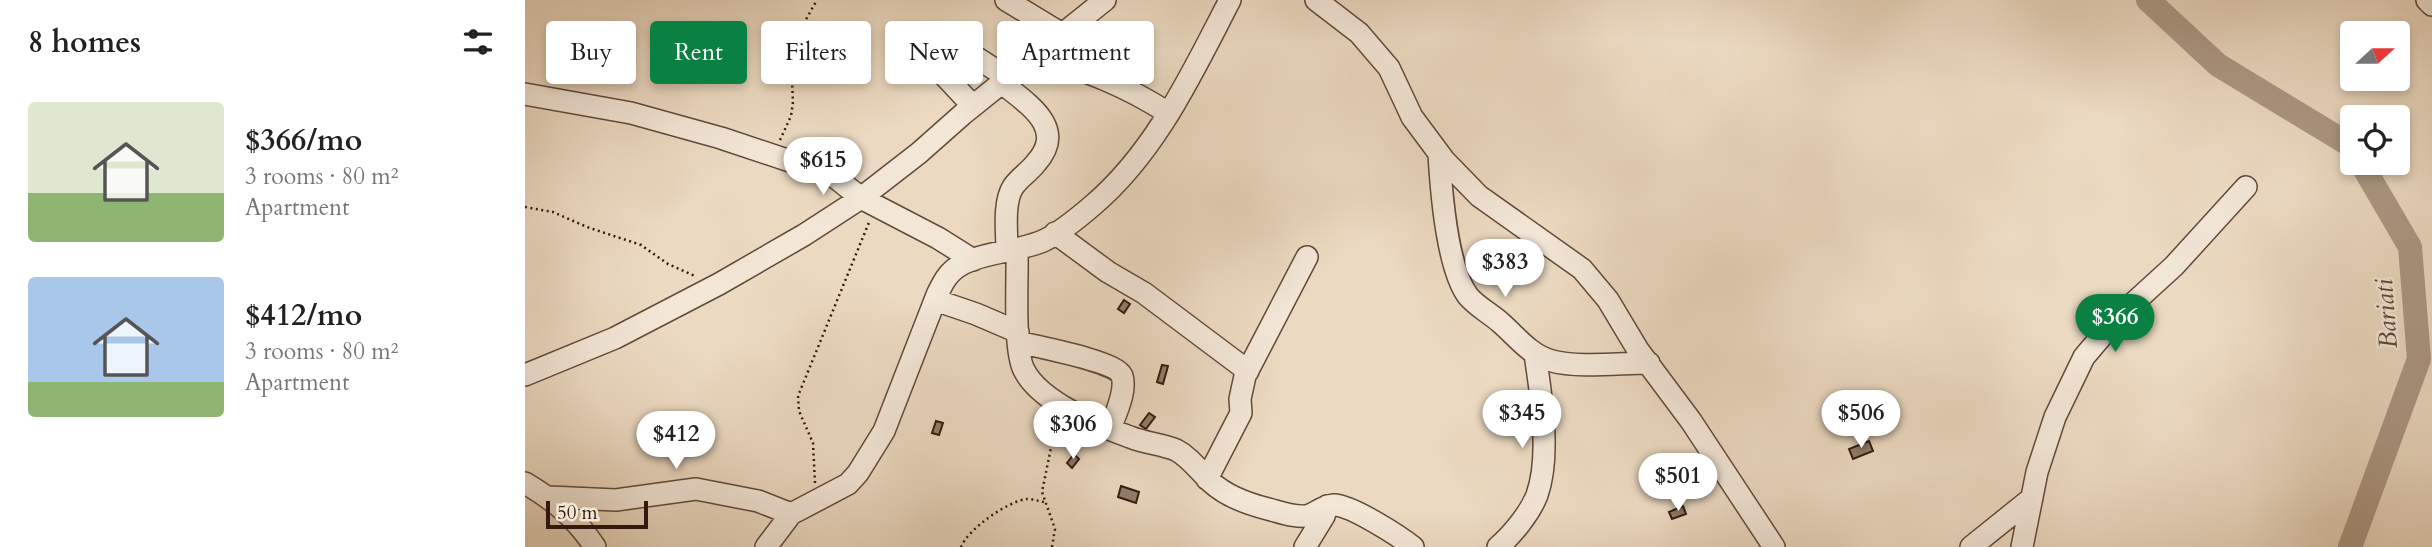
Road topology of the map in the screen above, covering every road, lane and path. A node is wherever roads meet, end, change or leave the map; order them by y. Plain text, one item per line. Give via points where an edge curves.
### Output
1 (817, 0) edge
2 (1006, 0) edge
3 (1105, 0) edge
4 (1230, 0) edge
5 (1316, 0) edge
6 (2427, 0) edge
7 (2432, 5) edge
8 (1041, 21) edge
9 (1078, 21) edge
10 (983, 64) edge
11 (997, 75) edge
12 (952, 84) edge
13 (1001, 84) edge
14 (1008, 84) edge
15 (1117, 84) edge
16 (525, 94) edge
17 (973, 106) junction
18 (1168, 113) junction
19 (769, 153) junction
20 (1439, 154) junction
21 (2246, 187) dead end
22 (869, 201) junction
23 (525, 207) edge
24 (1055, 233) junction
25 (1012, 250) junction
26 (1307, 257) dead end
27 (973, 260) junction
28 (719, 284) junction
29 (935, 300) junction
30 (1018, 337) junction
31 (1535, 354) junction
32 (1649, 363) junction
33 (1248, 371) junction
34 (525, 375) edge
35 (1058, 402) junction
36 (1109, 429) junction
37 (1207, 479) junction
38 (525, 482) edge
39 (549, 498) junction
40 (2032, 498) junction
41 (814, 500) junction
42 (1045, 502) junction
43 (1327, 506) junction
44 (791, 514) junction
45 (595, 547) edge
46 (766, 547) edge
47 (961, 547) edge
48 (1052, 547) edge
49 (1305, 547) edge
50 (1413, 547) edge
51 (1498, 547) edge
52 (1774, 547) edge
53 (1971, 547) edge
54 (2022, 547) edge

1 - 19 path via 796,37 791,116
2 - 8 street
3 - 9 street
4 - 18 street
5 - 20 street via 1359,33 1389,68 1412,117
6 - 7 street
10 - 11 street
12 - 17 street
13 - 17 street
14 - 25 street via 1039,116 1048,130 1049,144 1012,189 1006,225
15 - 18 street
16 - 19 street via 631,113
17 - 22 street
18 - 24 street via 1125,174
19 - 22 street via 836,178
20 - 31 street via 1444,208 1461,283 1469,297
20 - 32 street via 1479,196 1583,269
21 - 40 street via 2084,357 2055,417
22 - 27 street
22 - 28 street
22 - 41 path via 859,245 798,396 799,411 813,443
23 - 28 path via 552,212 641,245 668,264
24 - 25 street
24 - 33 street
25 - 27 street
25 - 30 street
26 - 33 street
27 - 29 street via 948,275
28 - 34 street via 615,338
29 - 30 street via 976,313
29 - 41 street via 884,431 848,484
30 - 35 street via 1025,372
30 - 36 street via 1116,368 1123,387
31 - 32 street via 1572,364
31 - 51 street via 1543,404 1541,480 1529,509
32 - 52 street
33 - 37 street via 1241,387 1241,413
35 - 36 street
35 - 42 path via 1042,492
36 - 37 street via 1179,451
37 - 43 street via 1228,495 1273,510 1301,516
38 - 39 street
39 - 44 street via 616,500 696,489 758,501
39 - 45 street
40 - 53 street
40 - 54 street
41 - 44 street
42 - 47 path via 1017,501 967,535
42 - 48 path via 1055,529
43 - 49 street
43 - 50 street via 1341,506
44 - 46 street

